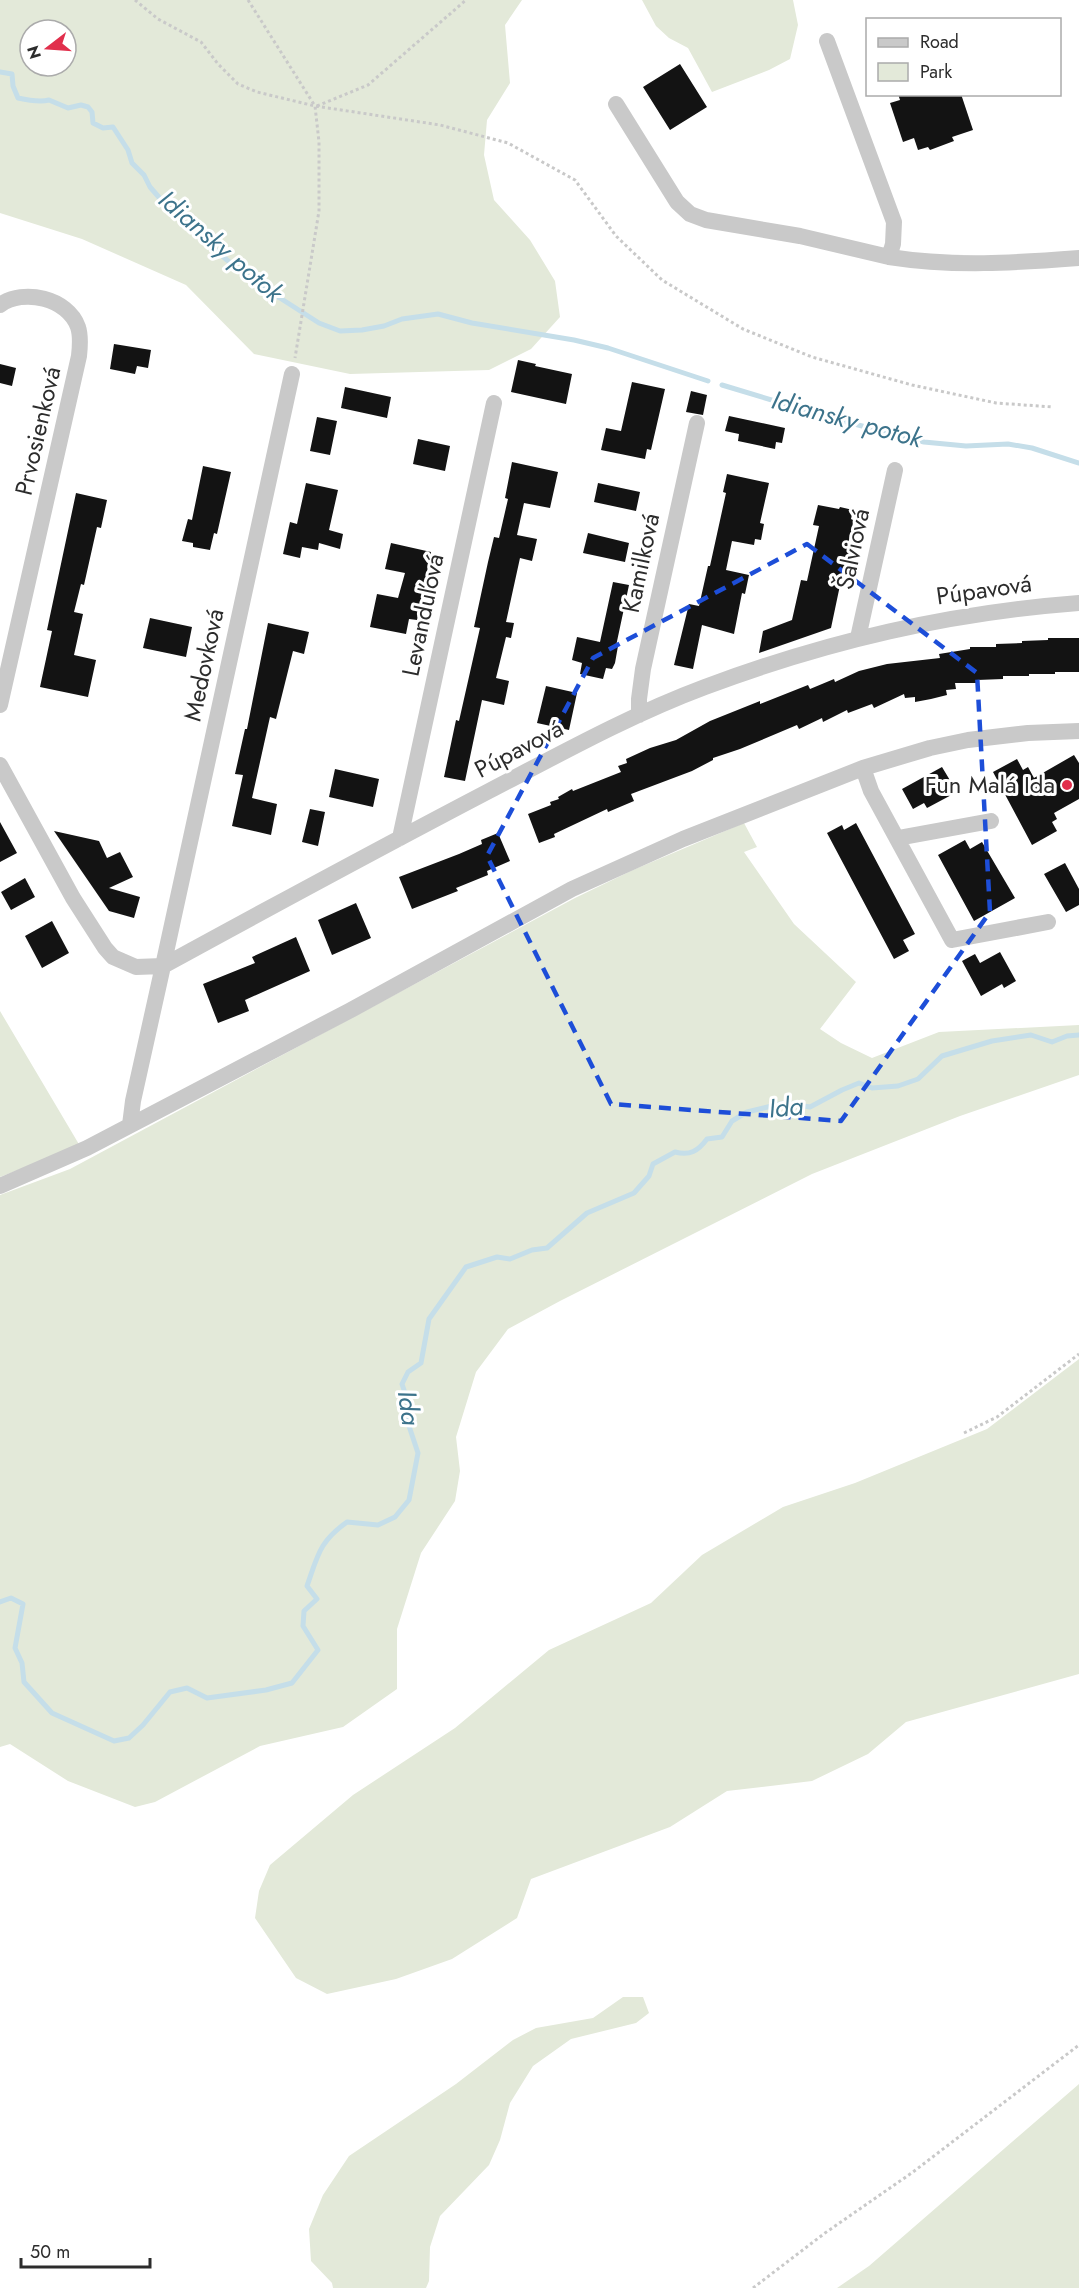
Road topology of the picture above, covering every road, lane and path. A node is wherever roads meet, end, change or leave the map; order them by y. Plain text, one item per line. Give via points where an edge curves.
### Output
1 (135, 0) edge
2 (248, 0) edge
3 (466, 0) edge
4 (827, 41) dead end
5 (616, 104) dead end
6 (315, 106) junction
7 (889, 257) junction
8 (1079, 258) edge
9 (0, 305) edge
10 (292, 374) joint
11 (494, 403) dead end
12 (1053, 407) dead end
13 (697, 423) dead end
14 (895, 470) dead end
15 (1079, 603) edge
16 (858, 638) junction
17 (0, 705) edge
18 (639, 715) junction
19 (1079, 731) edge
20 (0, 765) edge
21 (862, 768) junction
22 (991, 821) dead end
23 (400, 838) junction
24 (898, 838) junction
25 (1048, 922) dead end
26 (163, 966) junction
27 (130, 1125) junction
28 (0, 1186) edge
29 (1079, 1354) edge
30 (964, 1433) dead end
31 (1079, 2045) edge
32 (753, 2288) edge

1 - 6 path via 158,19 201,42 238,84 283,100
2 - 6 path
3 - 6 path via 368,85
4 - 7 street via 894,222
5 - 7 street via 677,202 690,214
6 - 10 path via 319,211
6 - 12 path via 440,125 508,143 575,180 616,236 662,280 743,329 812,357 912,385 996,403
7 - 8 street via 944,263
9 - 17 street, Prvosienková via 17,297 47,299 71,315 80,340
10 - 26 street, Medovková
11 - 23 street, Levanduľová
13 - 18 street, Kamilková via 643,669
14 - 16 street, Šalviová
15 - 16 street, Púpavová via 953,617
16 - 18 street, Púpavová via 746,672
18 - 23 street, Púpavová
19 - 21 street via 968,740
20 - 26 street via 105,948 113,957 136,967
21 - 24 street
21 - 27 street via 588,881
22 - 24 street
23 - 26 street, Púpavová
24 - 25 street via 952,940
26 - 27 street
27 - 28 street
29 - 30 path via 997,1417
31 - 32 path

